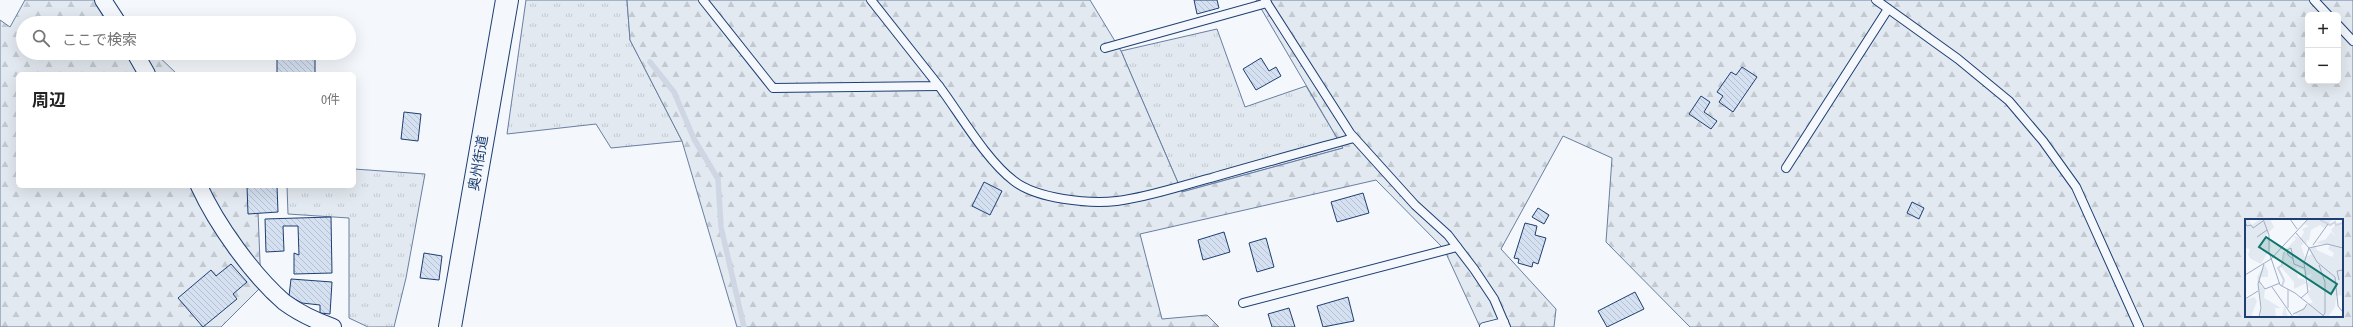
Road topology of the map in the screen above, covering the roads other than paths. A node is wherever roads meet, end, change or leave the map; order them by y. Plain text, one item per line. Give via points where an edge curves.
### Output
1 (103, 0) edge
2 (507, 0) edge
3 (703, 0) edge
4 (871, 0) edge
5 (1876, 0) edge
6 (2314, 0) edge
7 (1266, 2) edge
8 (1888, 8) junction
9 (2325, 12) edge
10 (113, 16) edge
11 (2341, 28) edge
12 (2352, 39) edge
13 (1105, 48) dead end
14 (140, 60) edge
15 (146, 72) edge
16 (939, 86) junction
17 (1354, 138) junction
18 (1786, 168) dead end
19 (200, 188) edge
20 (1457, 247) junction
21 (1243, 303) dead end
22 (1505, 324) edge
23 (333, 327) edge
24 (450, 327) edge
25 (1484, 327) edge
26 (2139, 327) edge

1 - 10 street
2 - 24 highway, 奥州街道
3 - 16 lane via 774,88
4 - 16 lane
5 - 8 lane
6 - 9 lane
7 - 13 lane
7 - 17 lane
8 - 18 lane
8 - 26 lane via 1958,59 2009,101 2043,141 2076,187
11 - 12 lane
14 - 15 street
16 - 17 lane via 992,159 1014,181 1030,190 1052,196 1116,201 1153,194
17 - 20 lane
19 - 23 street via 237,248 266,284 285,302 314,320
20 - 21 lane
20 - 22 lane via 1494,299
22 - 25 lane

